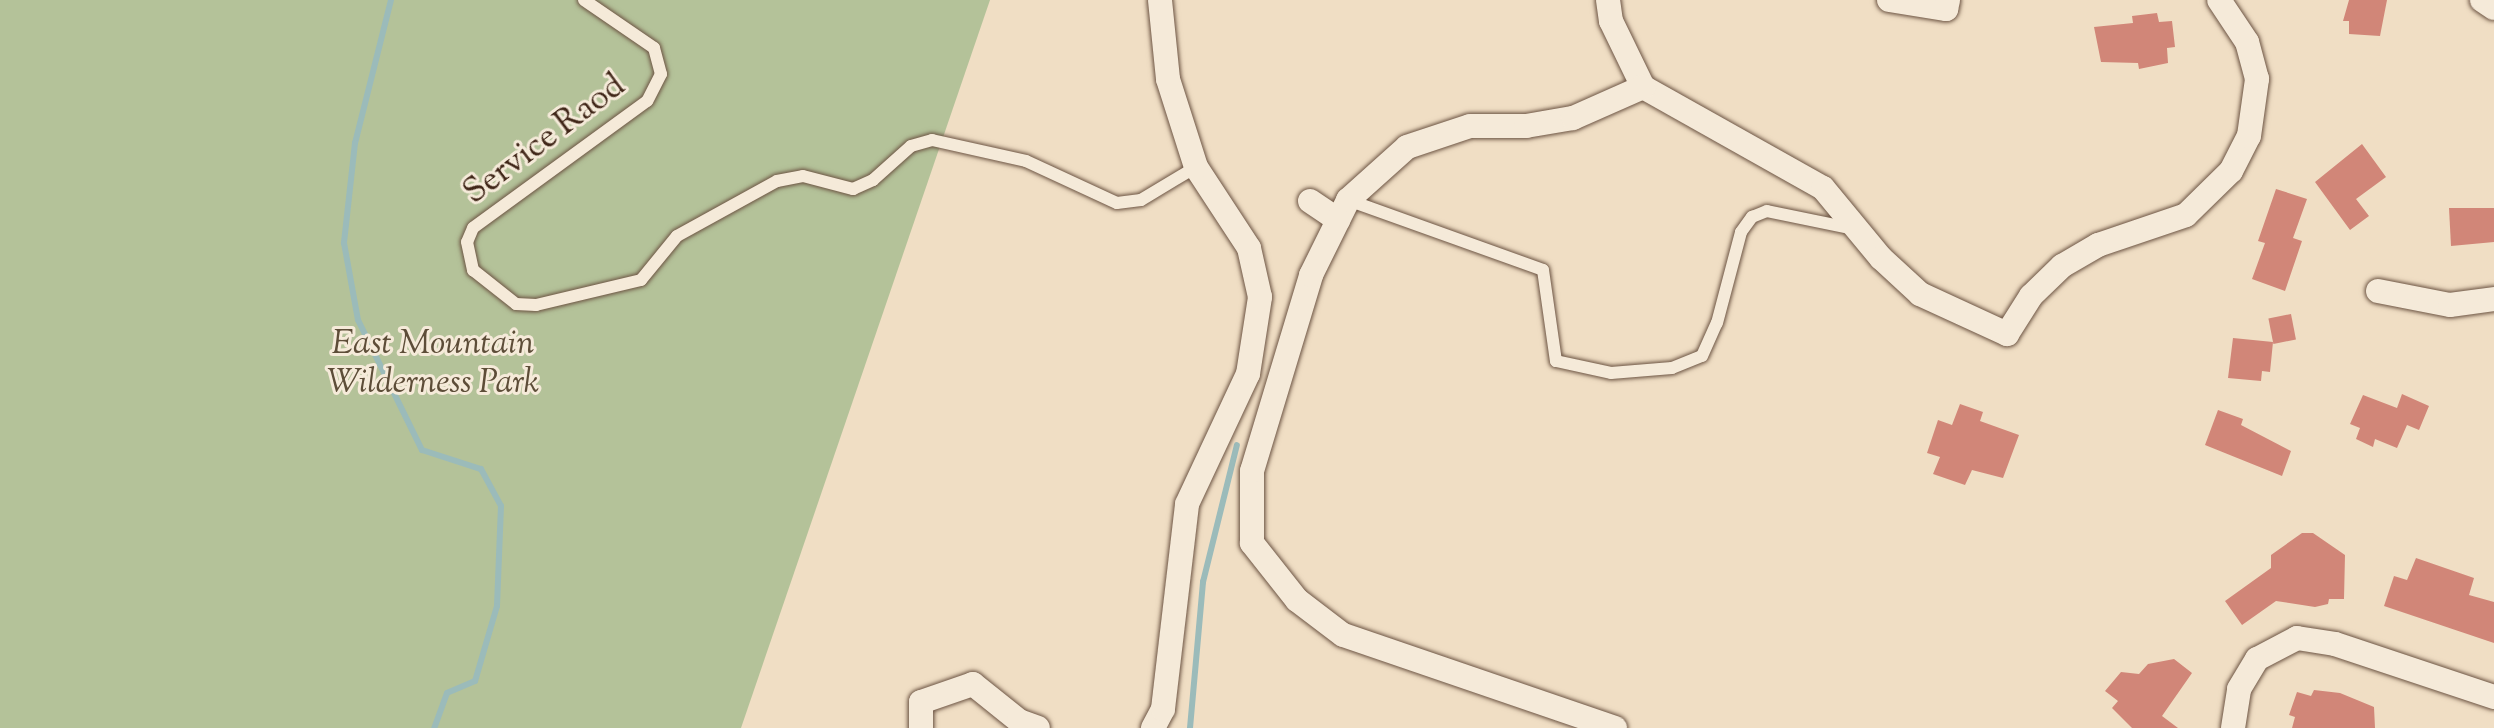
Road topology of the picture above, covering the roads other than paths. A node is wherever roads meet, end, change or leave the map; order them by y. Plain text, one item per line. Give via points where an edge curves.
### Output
1 (584, 0) edge
2 (1160, 0) edge
3 (1608, 0) edge
4 (1889, 0) edge
5 (1948, 0) edge
6 (2219, 0) edge
7 (2482, 0) edge
8 (2494, 8) edge
9 (1643, 87) junction
10 (1196, 167) junction
11 (1310, 201) dead end
12 (1343, 210) junction
13 (1861, 231) junction
14 (2378, 291) dead end
15 (2494, 299) edge
16 (2494, 697) edge
17 (921, 728) edge
18 (1038, 728) edge
19 (1153, 728) edge
20 (1615, 728) edge
21 (2233, 728) edge

1 - 10 lane, Service Raod via 654,48 661,74 647,101 473,228 467,242 473,270 516,304 536,305 641,280 677,236 777,181 803,176 853,189 873,180 911,146 932,140 1026,161 1117,203 1141,200
2 - 10 street via 1168,79
3 - 9 street via 1611,21
4 - 5 street via 1946,9
6 - 13 street via 2247,42 2257,99 2242,153 2218,188 2168,224 2098,245 2062,266 2031,296 2007,334 1920,294
7 - 8 street
9 - 12 street via 1573,118 1526,126 1470,126 1407,147
9 - 13 street via 1823,188
10 - 19 street via 1249,248 1260,297 1248,374 1187,504 1163,709
11 - 12 street
12 - 13 lane via 1543,270 1556,361 1611,373 1672,368 1702,356 1717,323 1741,232 1752,217 1767,211
12 - 20 street via 1311,275 1252,471 1252,543 1297,600 1343,635
14 - 15 street via 2450,305
16 - 21 street via 2335,644 2297,638 2257,659 2239,689
17 - 18 street via 921,702 973,684 1019,721

